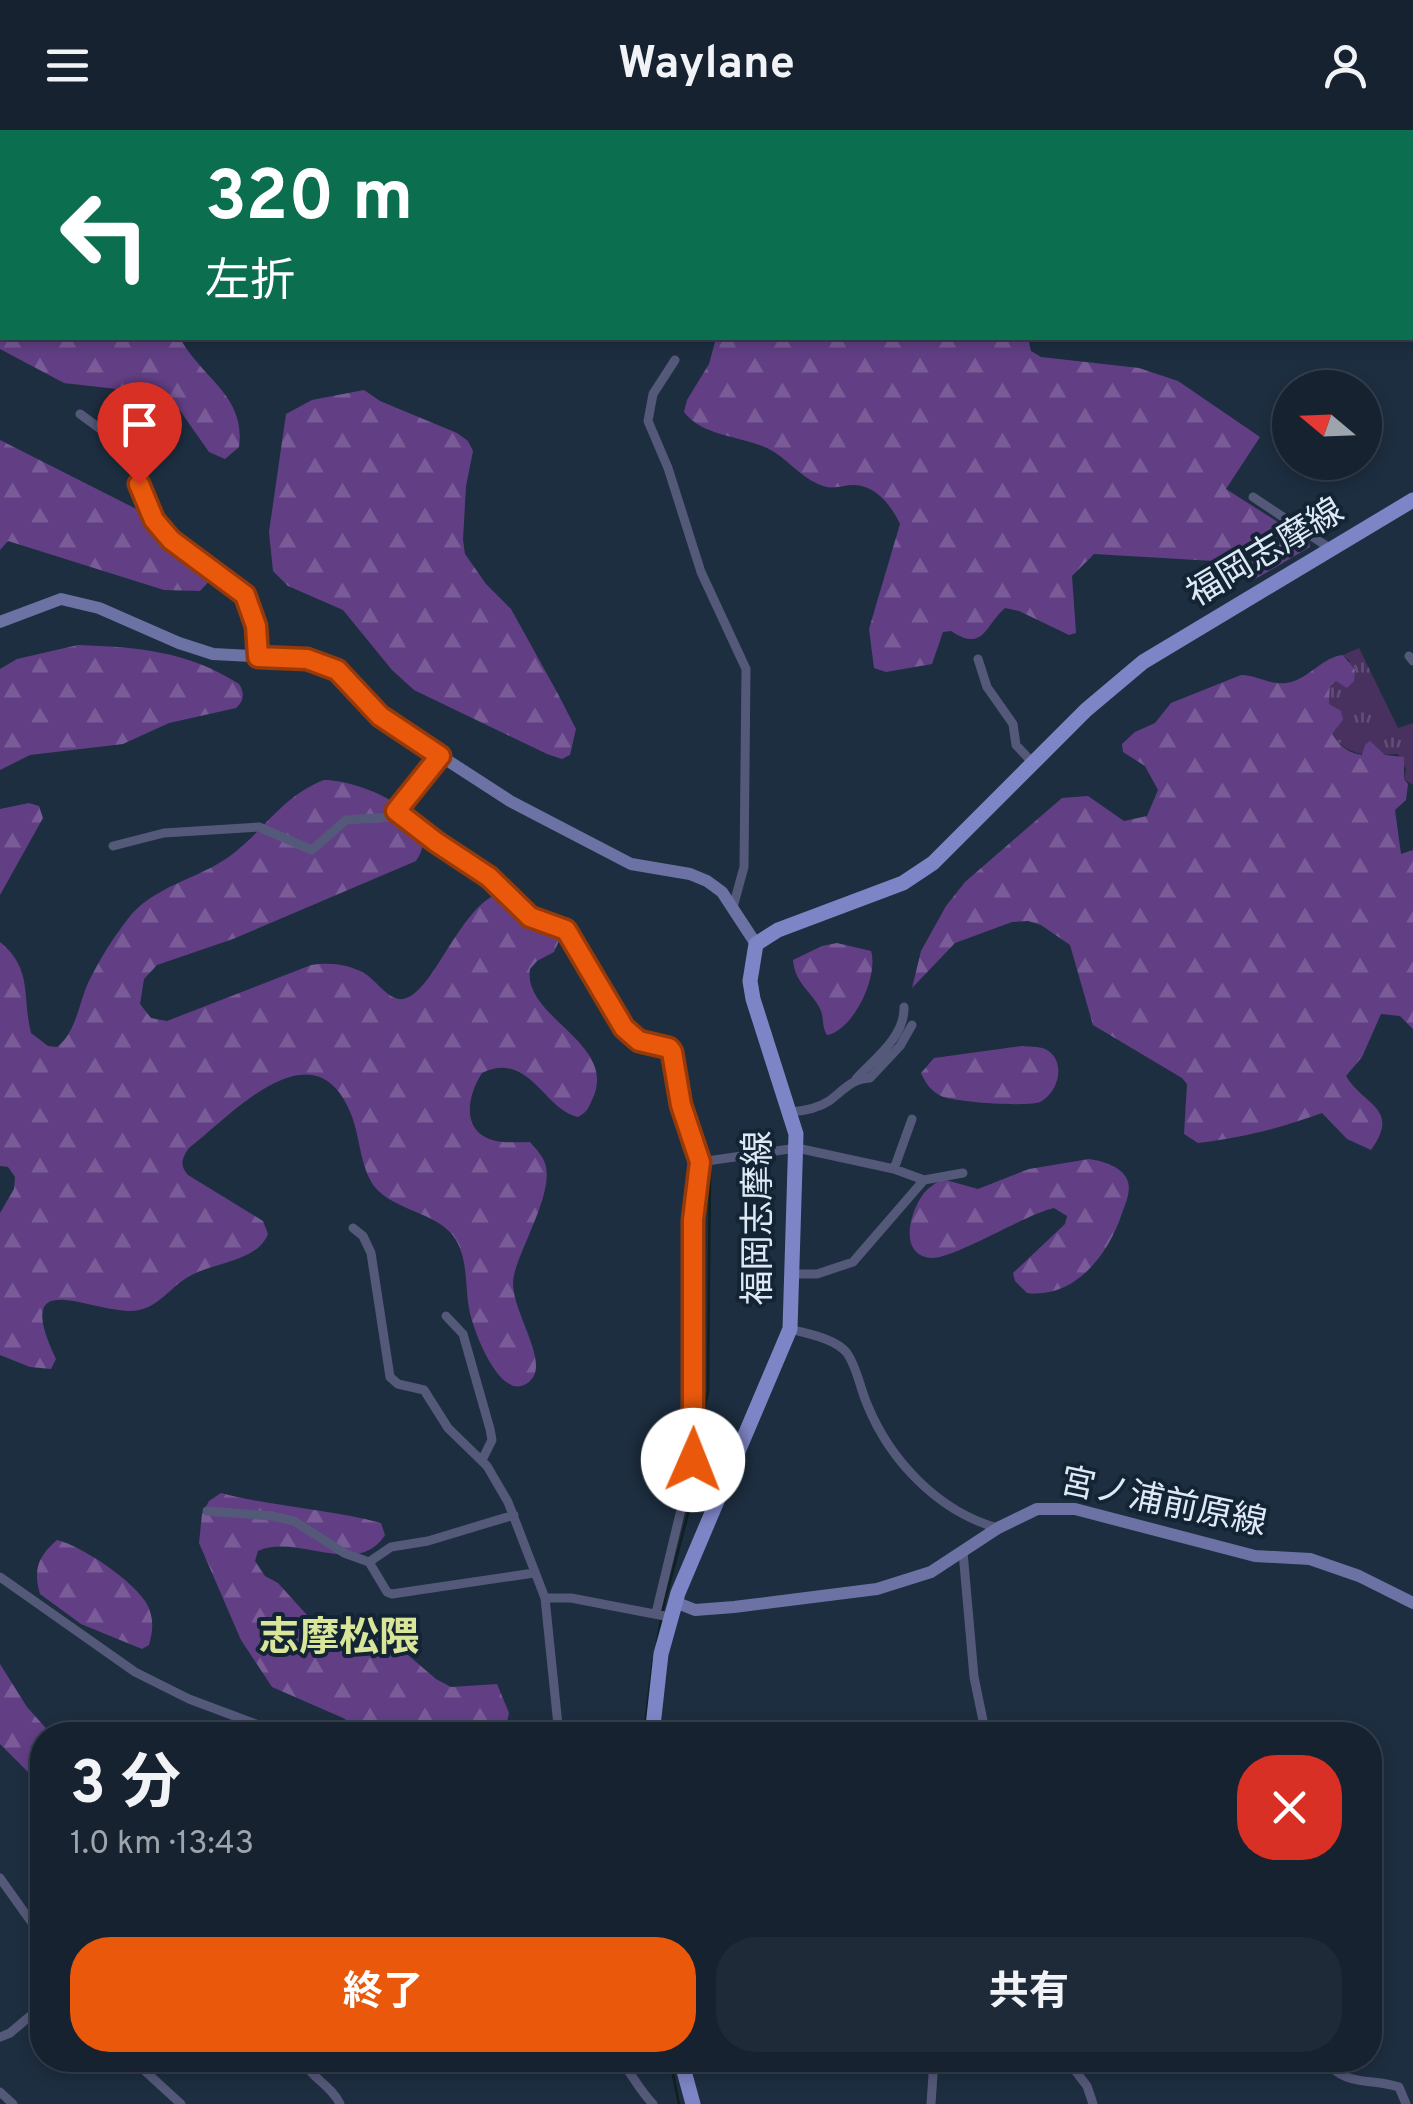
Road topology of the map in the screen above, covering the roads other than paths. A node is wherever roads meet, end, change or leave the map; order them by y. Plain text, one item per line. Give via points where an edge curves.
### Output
1 (675, 360) dead end
2 (80, 414) dead end
3 (1253, 497) dead end
4 (1413, 500) edge
5 (1332, 549) junction
6 (0, 622) edge
7 (258, 657) junction
8 (978, 660) dead end
9 (440, 756) junction
10 (1032, 762) junction
11 (396, 811) junction
12 (113, 846) dead end
13 (733, 907) junction
14 (756, 944) junction
15 (904, 1007) dead end
16 (912, 1025) dead end
17 (856, 1079) junction
18 (790, 1112) junction
19 (912, 1118) dead end
20 (797, 1148) junction
21 (700, 1162) junction
22 (894, 1169) junction
23 (963, 1172) dead end
24 (924, 1180) junction
25 (353, 1228) dead end
26 (791, 1274) junction
27 (446, 1316) dead end
28 (790, 1329) junction
29 (482, 1460) junction
30 (207, 1511) dead end
31 (514, 1515) junction
32 (998, 1528) junction
33 (963, 1552) junction
34 (369, 1562) junction
35 (534, 1573) junction
36 (0, 1578) edge
37 (545, 1598) junction
38 (1413, 1603) edge
39 (667, 1611) junction
40 (251, 1722) edge
41 (557, 1722) edge
42 (654, 1722) edge
43 (983, 1722) edge
44 (0, 1878) edge
45 (30, 1921) edge
46 (30, 2017) edge
47 (0, 2038) edge
48 (146, 2072) edge
49 (311, 2072) edge
50 (630, 2072) edge
51 (684, 2072) edge
52 (933, 2072) edge
53 (1076, 2072) edge
54 (1335, 2072) edge
55 (0, 2092) edge
56 (12, 2104) edge
57 (182, 2104) edge
58 (340, 2104) edge
59 (653, 2104) edge
60 (693, 2104) edge
61 (931, 2104) edge
62 (1093, 2104) edge
63 (1406, 2104) edge

1 - 13 street via 653,394 648,421 701,572 746,668 744,867
2 - 7 street via 128,449 160,528 245,595
3 - 5 street
4 - 5 main road, 福岡志摩線
5 - 10 main road, 福岡志摩線 via 1144,662
6 - 7 main road via 61,599 198,650
7 - 9 main road via 307,659 337,670 380,716
8 - 10 street via 987,688 1013,724 1016,745
9 - 11 street
9 - 13 main road via 630,864 707,881
10 - 14 main road, 福岡志摩線 via 918,873
11 - 12 street via 382,820 346,820 312,850 259,826 164,833
11 - 21 street via 489,877 530,917 566,930 624,1028 639,1041 669,1048
13 - 14 main road
14 - 18 main road, 福岡志摩線 via 753,999
15 - 17 street via 894,1038
16 - 17 street via 873,1076
17 - 18 street via 826,1102
18 - 20 main road, 福岡志摩線
19 - 22 street
20 - 21 street
20 - 22 street
20 - 26 main road, 福岡志摩線
21 - 39 street via 693,1220 693,1460
22 - 24 street
23 - 24 street
24 - 26 street via 853,1262
25 - 29 street via 372,1253 390,1377 424,1390 448,1428
26 - 28 main road, 福岡志摩線
27 - 29 street via 463,1334 490,1428
28 - 32 street via 844,1350 874,1418 920,1482 952,1510
28 - 39 main road, 福岡志摩線
29 - 31 street
30 - 34 street via 283,1517
31 - 34 street via 391,1547
31 - 35 street
32 - 33 main road, 宮ノ浦前原線
32 - 38 main road, 宮ノ浦前原線 via 1037,1508 1075,1509 1255,1556 1310,1559
33 - 39 main road, 宮ノ浦前原線 via 931,1572 877,1590
33 - 43 street
34 - 35 street via 387,1592 398,1595
35 - 37 street
36 - 40 street via 135,1672
37 - 39 street
37 - 41 street
39 - 42 main road, 福岡志摩線
44 - 45 street
46 - 47 street
48 - 57 street
49 - 58 street
50 - 59 street
51 - 60 main road
52 - 61 street
53 - 62 street
54 - 63 street via 1399,2087
55 - 56 street

